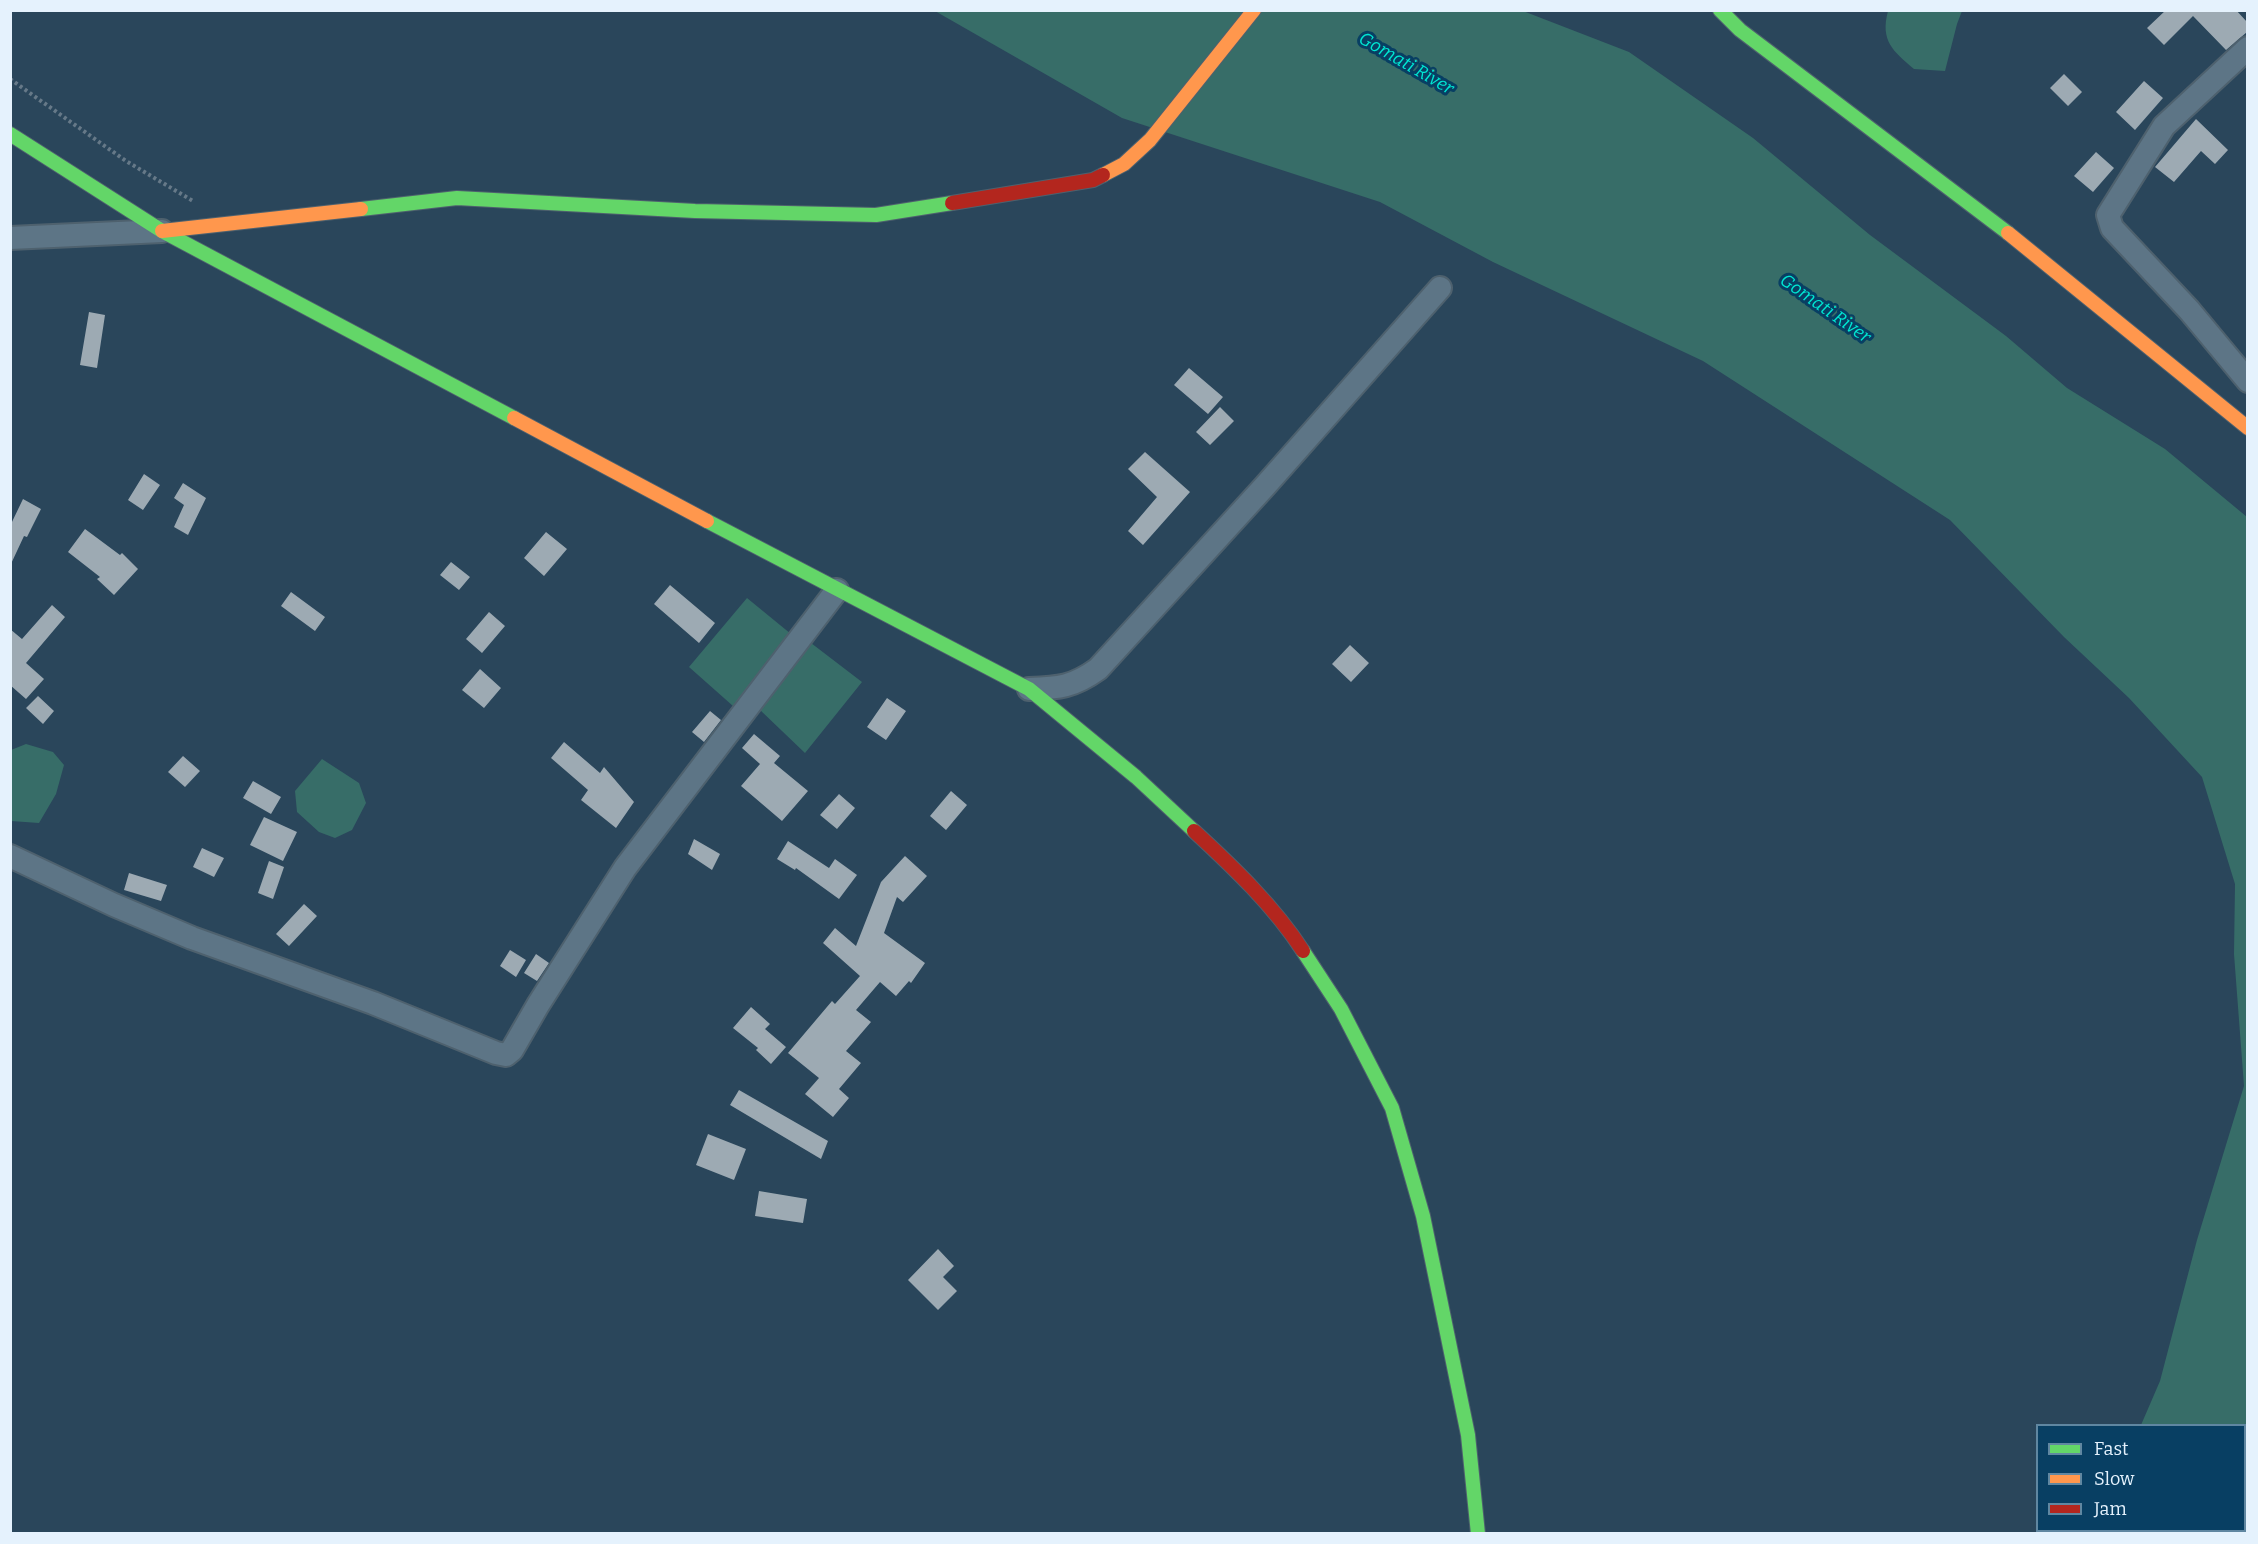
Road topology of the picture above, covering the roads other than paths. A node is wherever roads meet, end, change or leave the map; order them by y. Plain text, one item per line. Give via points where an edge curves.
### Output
1 (1254, 10) edge
2 (1720, 10) edge
3 (2247, 48) edge
4 (10, 134) edge
5 (162, 231) junction
6 (10, 238) edge
7 (1440, 288) dead end
8 (2247, 381) edge
9 (2247, 428) edge
10 (837, 590) junction
11 (1029, 689) junction
12 (10, 856) edge
13 (1478, 1533) edge

1 - 5 street via 1150,140 1124,164 1093,180 876,215 695,211 457,198
2 - 9 street via 1740,30 2038,256
3 - 8 street via 2164,126 2108,215 2112,228 2189,310
4 - 5 street
5 - 6 street
5 - 10 street
7 - 11 street via 1098,669 1082,681 1062,688
10 - 11 street
10 - 12 street via 625,868 506,1055 192,938
11 - 13 street via 1136,777 1235,869 1293,935 1341,1009 1392,1108 1423,1216 1468,1435

